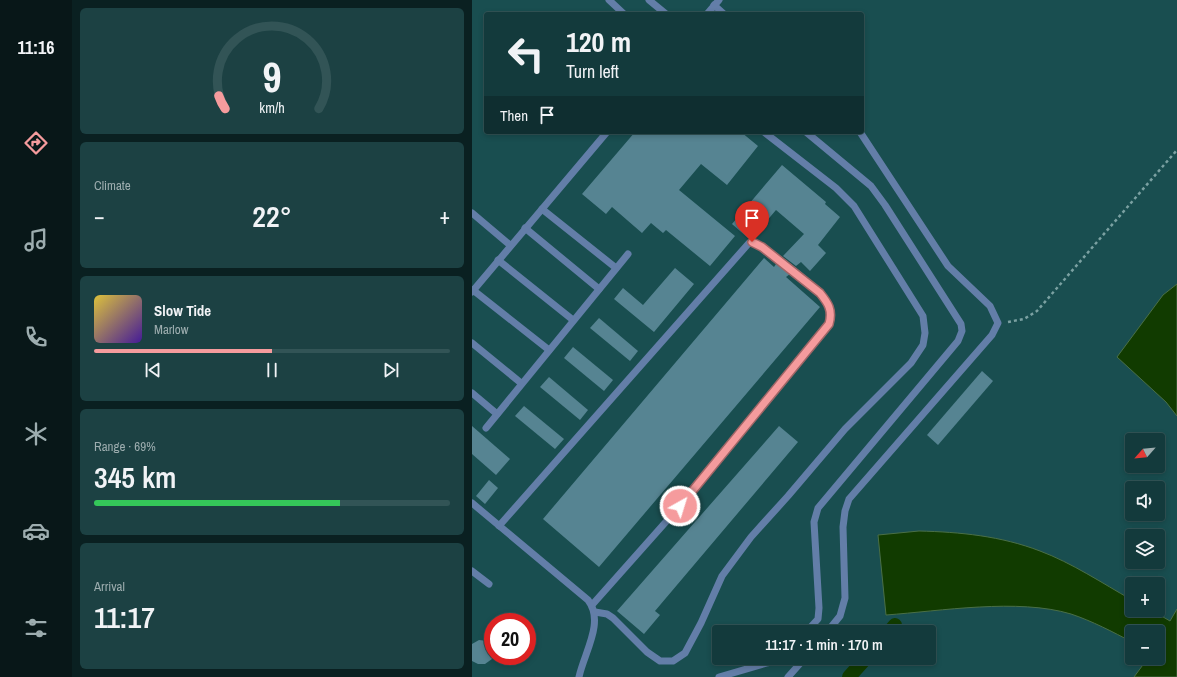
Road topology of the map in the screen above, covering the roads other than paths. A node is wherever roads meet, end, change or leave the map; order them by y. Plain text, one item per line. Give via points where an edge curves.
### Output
1 (609, 0) edge
2 (649, 0) edge
3 (717, 3) edge
4 (622, 12) edge
5 (664, 12) edge
6 (709, 12) edge
7 (723, 12) edge
8 (605, 134) edge
9 (767, 134) edge
10 (808, 134) edge
11 (861, 134) edge
12 (542, 209) junction
13 (472, 213) edge
14 (525, 228) junction
15 (510, 245) junction
16 (628, 254) dead end
17 (498, 260) junction
18 (616, 268) junction
19 (599, 289) junction
20 (473, 291) edge
21 (573, 320) junction
22 (472, 343) edge
23 (549, 350) junction
24 (522, 383) junction
25 (472, 393) edge
26 (497, 414) junction
27 (486, 428) dead end
28 (472, 503) edge
29 (499, 526) junction
30 (472, 571) edge
31 (489, 584) dead end
32 (594, 609) junction
33 (812, 625) edge
34 (833, 625) edge
35 (760, 665) edge
36 (799, 665) edge
37 (580, 674) edge
38 (574, 677) edge
39 (719, 677) edge
40 (788, 677) edge

1 - 4 lane
2 - 5 lane
3 - 6 lane
3 - 7 lane
8 - 12 lane
9 - 32 lane via 836,188 854,206 923,316 923,345 911,364 844,428 742,549 722,576 690,646 679,658 660,661 647,652 613,618
10 - 33 lane via 871,186 961,324 962,330 958,341 818,508 814,522 819,608 818,619
11 - 34 lane via 948,266 990,306 998,323 992,335 850,499 845,510 843,527 845,598 840,616
12 - 14 lane
12 - 18 lane
13 - 15 lane
14 - 15 lane
14 - 19 lane
15 - 17 lane
16 - 18 lane
17 - 20 lane
17 - 21 lane
18 - 19 lane
19 - 21 lane
20 - 23 lane
21 - 23 lane
22 - 24 lane
23 - 24 lane
24 - 26 lane
25 - 26 lane
26 - 27 lane
28 - 29 lane
29 - 32 lane via 588,600
29 - 32 lane via 748,243 752,242 762,247 820,293 831,309 829,324
30 - 31 lane
32 - 37 lane via 596,621
35 - 39 lane
36 - 40 lane
37 - 38 lane

